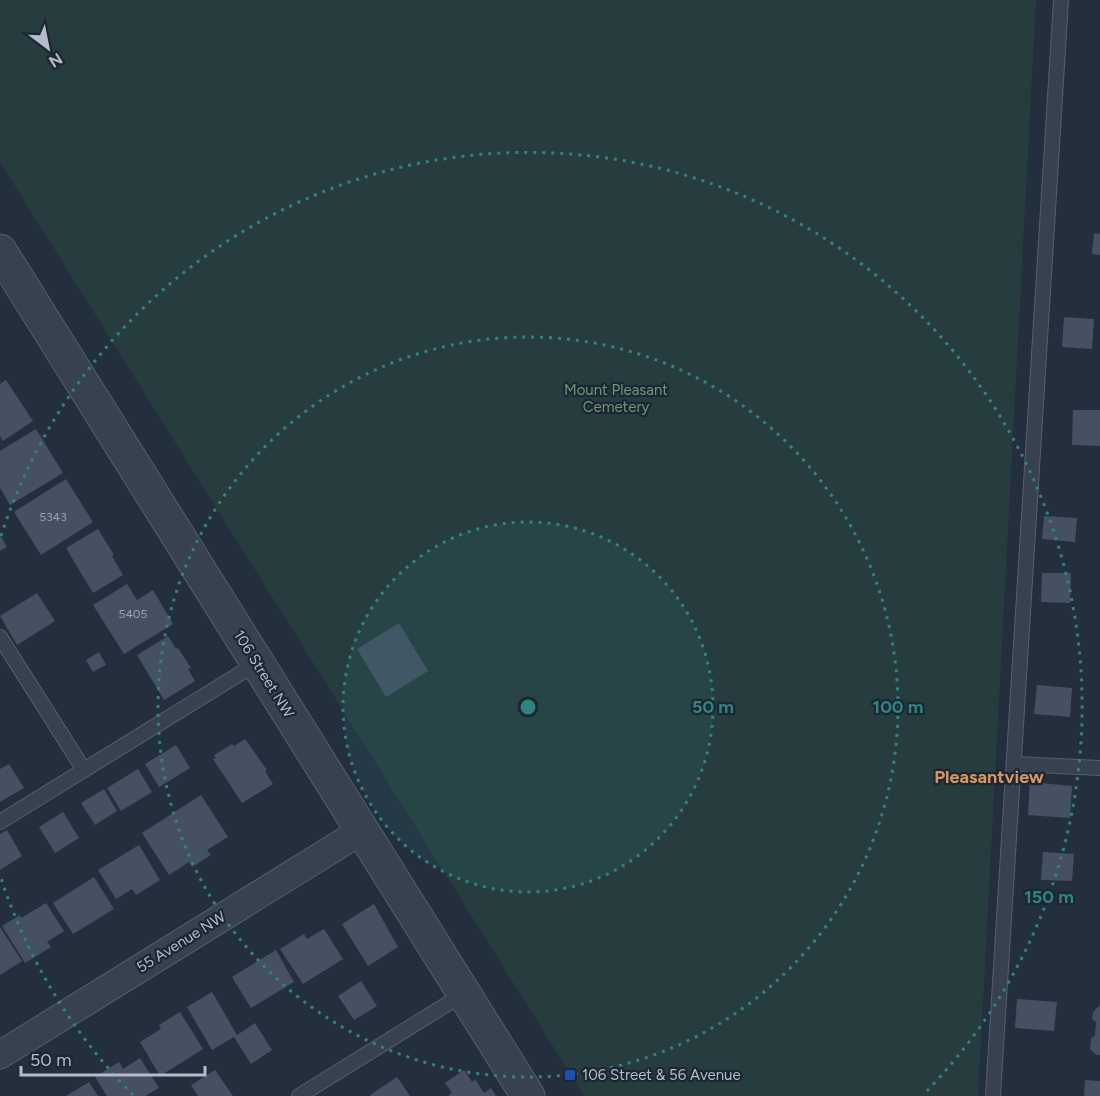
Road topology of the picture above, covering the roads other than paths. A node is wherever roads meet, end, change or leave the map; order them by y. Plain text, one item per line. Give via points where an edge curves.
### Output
1 (1061, 0) edge
2 (0, 251) edge
3 (0, 637) edge
4 (257, 663) junction
5 (1015, 764) junction
6 (1100, 768) edge
7 (84, 770) junction
8 (0, 822) edge
9 (363, 830) junction
10 (465, 993) junction
11 (0, 1055) edge
12 (299, 1096) edge
13 (528, 1096) edge
14 (993, 1096) edge

1 - 5 lane
2 - 4 street, 106 Street NW
3 - 7 lane
4 - 7 lane
4 - 9 street, 106 Street NW
5 - 6 lane
5 - 14 lane
7 - 8 lane
9 - 10 street, 106 Street NW
9 - 11 street, 55 Avenue NW
10 - 12 lane
10 - 13 street, 106 Street NW

